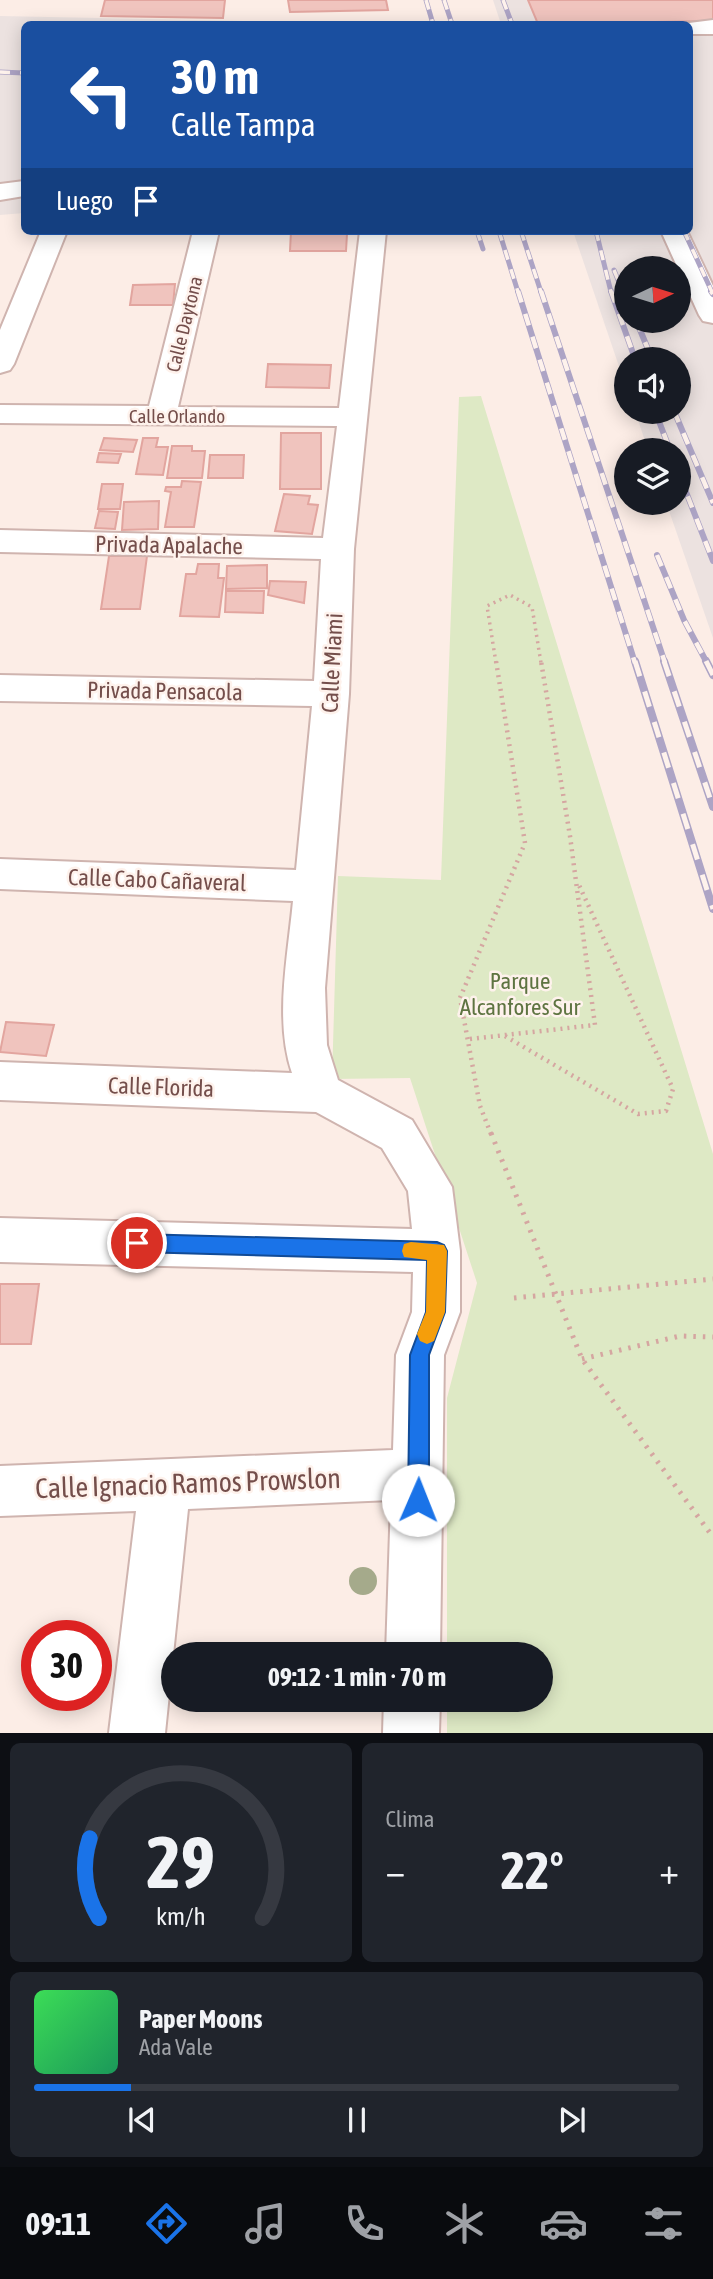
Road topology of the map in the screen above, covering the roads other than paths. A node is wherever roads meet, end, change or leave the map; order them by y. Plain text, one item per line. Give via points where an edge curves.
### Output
1 (713, 27) edge
2 (693, 28) edge
3 (21, 189) edge
4 (0, 192) edge
5 (52, 235) edge
6 (205, 235) edge
7 (373, 235) edge
8 (676, 235) edge
9 (713, 315) edge
10 (0, 364) edge
11 (0, 414) edge
12 (161, 416) junction
13 (354, 417) junction
14 (0, 541) edge
15 (338, 549) junction
16 (0, 688) edge
17 (331, 694) junction
18 (0, 874) edge
19 (314, 886) junction
20 (0, 1081) edge
21 (322, 1093) junction
22 (0, 1240) edge
23 (437, 1251) junction
24 (419, 1474) junction
25 (165, 1484) junction
26 (0, 1491) edge
27 (414, 1642) edge
28 (412, 1712) edge
29 (137, 1733) edge
30 (411, 1733) edge

1 - 2 street
3 - 4 street
5 - 10 street
6 - 12 street, Calle Daytona
7 - 13 street, Calle Miami
8 - 9 street
11 - 12 street, Calle Orlando
12 - 13 street, Calle Orlando
13 - 15 street, Calle Miami
14 - 15 street, Privada Apalache
15 - 17 street, Calle Miami
16 - 17 street, Privada Pensacola
17 - 19 street, Calle Miami
18 - 19 street, Calle Cabo Cañaveral
19 - 21 street, Calle Miami via 305,988 306,1045
20 - 21 street, Calle Florida
21 - 23 street via 397,1133 430,1187
22 - 23 street
23 - 24 street via 436,1312 419,1355
24 - 25 street, Calle Ignacio Ramos Prowslon
24 - 27 street
25 - 26 street, Calle Ignacio Ramos Prowslon
25 - 29 street
28 - 30 street

